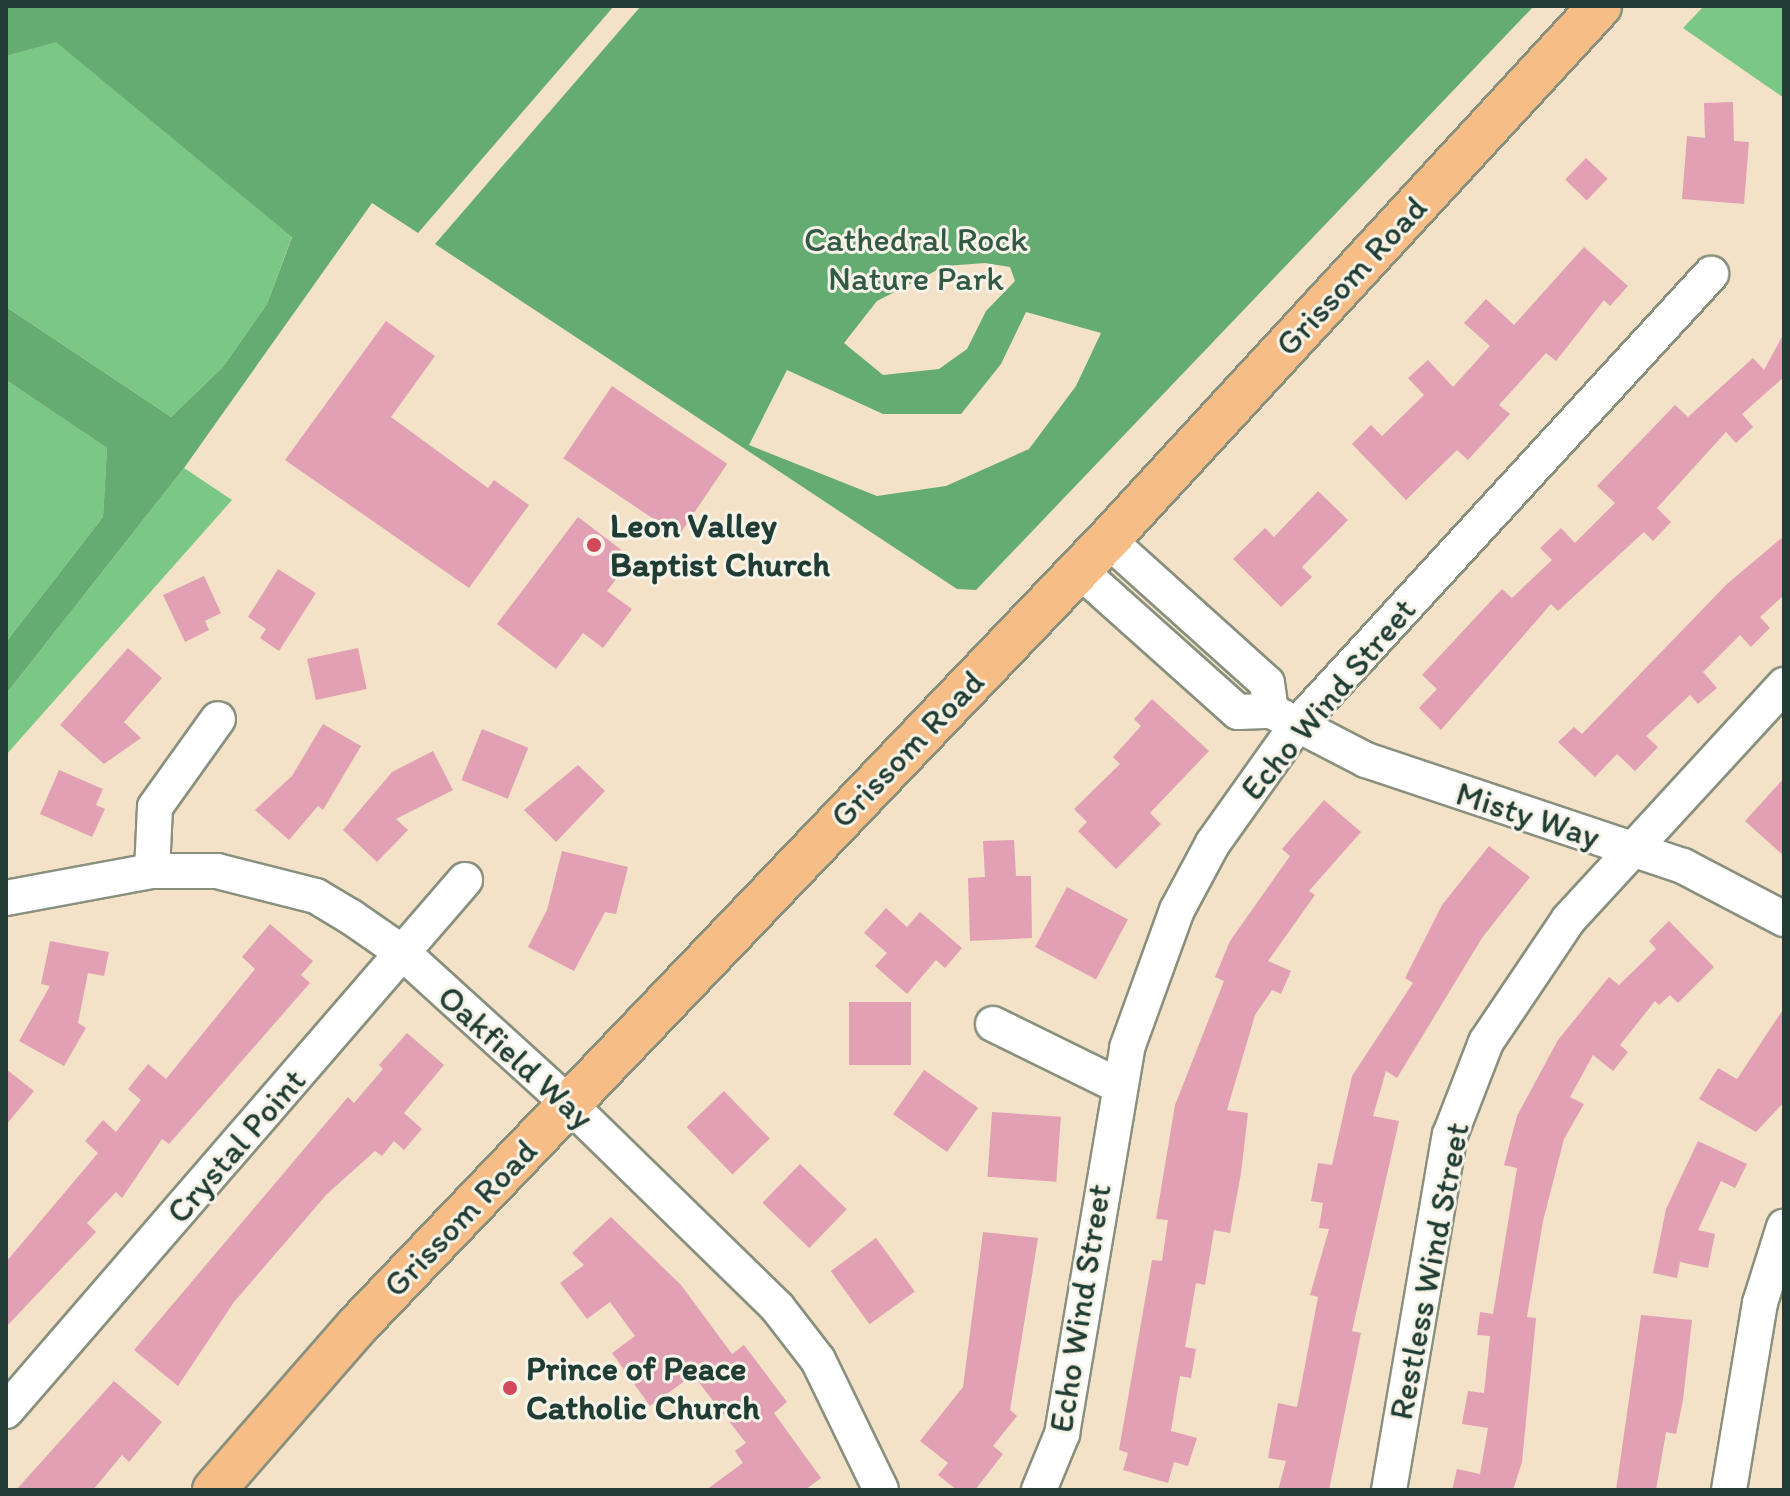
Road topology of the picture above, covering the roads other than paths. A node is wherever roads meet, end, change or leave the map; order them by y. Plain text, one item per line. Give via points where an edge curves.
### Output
1 (1600, 6) edge
2 (1711, 274) dead end
3 (1108, 540) junction
4 (1079, 570) junction
5 (1784, 685) edge
6 (218, 719) dead end
7 (1284, 719) junction
8 (1632, 848) junction
9 (152, 871) junction
10 (465, 880) dead end
11 (6, 898) edge
12 (1784, 919) edge
13 (403, 953) junction
14 (993, 1024) dead end
15 (1119, 1086) junction
16 (569, 1104) junction
17 (1784, 1227) edge
18 (6, 1411) edge
19 (214, 1490) edge
20 (881, 1490) edge
21 (1039, 1490) edge
22 (1389, 1490) edge
23 (1729, 1490) edge

1 - 3 main road, Grissom Road
2 - 7 street, Echo Wind Street
3 - 4 main road, Grissom Road
3 - 7 street via 1267,683
4 - 7 street, Misty Way via 1238,712
4 - 16 main road, Grissom Road
5 - 8 street, Restless Wind Street
6 - 9 street via 155,807
7 - 8 street, Misty Way via 1366,760
7 - 15 street, Echo Wind Street via 1177,910
8 - 12 street, Misty Way
8 - 22 street, Restless Wind Street via 1527,975 1466,1088 1439,1185
9 - 11 street, Oakfield Way
9 - 13 street, Oakfield Way via 217,871 292,888
10 - 13 street, Crystal Point
13 - 16 street, Oakfield Way
13 - 18 street, Crystal Point
14 - 15 street
15 - 21 street, Echo Wind Street via 1062,1434
16 - 19 main road, Grissom Road
16 - 20 street, Oakfield Way via 799,1333
17 - 23 street via 1760,1303

